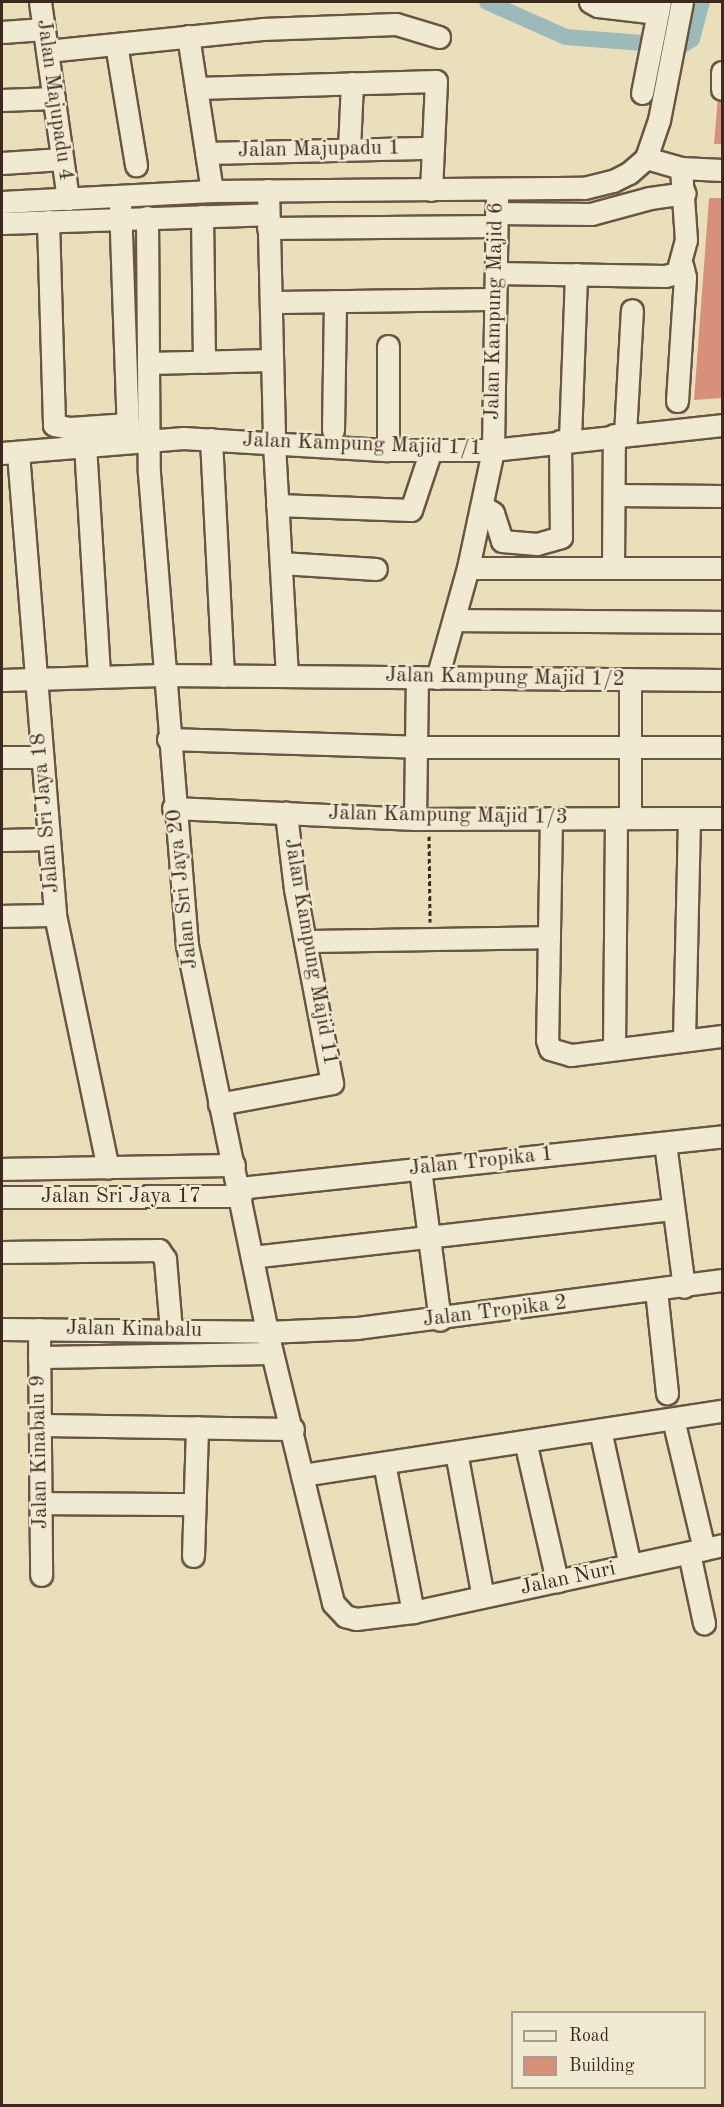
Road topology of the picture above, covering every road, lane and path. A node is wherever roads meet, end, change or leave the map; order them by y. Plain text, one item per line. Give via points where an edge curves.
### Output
1 (40, 2) edge
2 (590, 2) edge
3 (682, 2) edge
4 (659, 7) edge
5 (44, 29) junction
6 (2, 32) edge
7 (188, 36) junction
8 (439, 37) dead end
9 (116, 44) junction
10 (47, 51) junction
11 (723, 72) edge
12 (352, 83) junction
13 (196, 88) junction
14 (723, 89) edge
15 (642, 93) dead end
16 (54, 98) junction
17 (2, 100) edge
18 (433, 148) junction
19 (350, 149) junction
20 (206, 153) junction
21 (646, 158) junction
22 (62, 159) junction
23 (2, 163) edge
24 (136, 165) dead end
25 (691, 169) junction
26 (723, 170) edge
27 (497, 189) junction
28 (268, 190) junction
29 (430, 190) junction
30 (212, 191) junction
31 (685, 193) junction
32 (68, 199) junction
33 (2, 202) edge
34 (120, 207) junction
35 (202, 216) junction
36 (147, 217) junction
37 (496, 219) junction
38 (48, 221) junction
39 (268, 221) junction
40 (2, 223) edge
41 (682, 265) junction
42 (496, 273) junction
43 (576, 274) junction
44 (495, 298) junction
45 (335, 301) junction
46 (271, 302) junction
47 (632, 310) dead end
48 (388, 346) dead end
49 (272, 360) junction
50 (204, 362) junction
51 (148, 363) junction
52 (677, 401) dead end
53 (723, 425) edge
54 (333, 430) dead end
55 (128, 433) junction
56 (620, 434) junction
57 (150, 438) junction
58 (211, 439) junction
59 (565, 440) junction
60 (274, 444) junction
61 (85, 445) junction
62 (388, 450) junction
63 (430, 450) junction
64 (493, 450) junction
65 (10, 453) edge
66 (615, 495) junction
67 (723, 496) edge
68 (277, 505) junction
69 (482, 506) junction
70 (281, 563) junction
71 (612, 567) junction
72 (468, 568) junction
73 (723, 568) edge
74 (376, 569) dead end
75 (453, 620) junction
76 (723, 622) edge
77 (162, 675) junction
78 (223, 676) junction
79 (287, 676) junction
80 (99, 677) junction
81 (427, 677) junction
82 (34, 679) junction
83 (630, 679) junction
84 (2, 680) edge
85 (723, 680) edge
86 (168, 739) junction
87 (630, 745) junction
88 (416, 747) junction
89 (723, 747) edge
90 (2, 757) edge
91 (40, 757) junction
92 (173, 808) junction
93 (286, 813) junction
94 (551, 818) junction
95 (623, 818) junction
96 (689, 818) junction
97 (723, 818) edge
98 (422, 819) junction
99 (47, 839) junction
100 (2, 840) edge
101 (56, 915) junction
102 (2, 916) edge
103 (549, 937) junction
104 (430, 939) junction
105 (305, 941) junction
106 (723, 1036) edge
107 (684, 1039) junction
108 (614, 1049) junction
109 (219, 1104) junction
110 (723, 1136) edge
111 (665, 1143) junction
112 (2, 1165) edge
113 (234, 1166) junction
114 (108, 1168) junction
115 (420, 1169) junction
116 (240, 1192) junction
117 (2, 1197) edge
118 (672, 1209) junction
119 (429, 1234) junction
120 (2, 1252) edge
121 (252, 1257) junction
122 (723, 1280) edge
123 (684, 1287) junction
124 (656, 1290) junction
125 (440, 1320) junction
126 (2, 1329) edge
127 (39, 1329) junction
128 (171, 1330) junction
129 (267, 1332) junction
130 (272, 1353) junction
131 (39, 1357) junction
132 (667, 1393) dead end
133 (723, 1411) edge
134 (673, 1419) junction
135 (40, 1425) junction
136 (197, 1427) junction
137 (293, 1429) junction
138 (600, 1430) junction
139 (525, 1441) junction
140 (456, 1452) junction
141 (384, 1463) junction
142 (302, 1475) junction
143 (40, 1503) junction
144 (194, 1504) junction
145 (705, 1549) edge
146 (193, 1556) dead end
147 (630, 1565) junction
148 (41, 1575) dead end
149 (557, 1581) junction
150 (483, 1597) junction
151 (413, 1612) junction
152 (704, 1623) dead end

1 - 5 street, Jalan Majupadu 4
2 - 4 street via 598,6
3 - 21 street via 659,120
4 - 15 street
5 - 6 street
5 - 10 street, Jalan Majupadu 4
7 - 8 street via 396,24
7 - 9 street
7 - 13 street
9 - 10 street
9 - 24 street
10 - 16 street, Jalan Majupadu 4
11 - 14 street
12 - 13 street
12 - 18 street via 436,81
12 - 19 street
13 - 20 street
16 - 17 street
16 - 22 street, Jalan Majupadu 4
18 - 19 street, Jalan Majupadu 1
18 - 29 street
19 - 20 street, Jalan Majupadu 1
20 - 30 street
21 - 25 street
21 - 27 street via 629,173 584,188
22 - 23 street
22 - 32 street, Jalan Majupadu 4
25 - 26 street
25 - 31 street
27 - 29 street
27 - 37 street, Jalan Kampung Majid 6
28 - 29 street
28 - 30 street
28 - 39 street
30 - 34 street
31 - 37 street via 591,214
31 - 41 street
32 - 33 street
32 - 34 street
34 - 36 street
34 - 38 street
34 - 55 street
35 - 36 street
35 - 39 street
35 - 50 street
36 - 51 street, Jalan Sri Jaya 20
37 - 39 street
37 - 42 street, Jalan Kampung Majid 6
38 - 40 street
38 - 55 street via 54,425
39 - 46 street
41 - 43 street via 677,273 665,276
41 - 52 street via 685,277
42 - 43 street
42 - 44 street, Jalan Kampung Majid 6
43 - 59 street
44 - 45 street
44 - 64 street, Jalan Kampung Majid 6
45 - 46 street
45 - 54 street
46 - 49 street
47 - 56 street
48 - 62 street
49 - 50 street
49 - 60 street
50 - 51 street
51 - 57 street, Jalan Sri Jaya 20
53 - 56 street, Jalan Kampung Majid 1/1
55 - 57 street, Jalan Kampung Majid 1/1
55 - 61 street, Jalan Kampung Majid 1/1
56 - 59 street, Jalan Kampung Majid 1/1
56 - 66 street
57 - 58 street, Jalan Kampung Majid 1/1
57 - 77 street, Jalan Sri Jaya 20
58 - 60 street, Jalan Kampung Majid 1/1
58 - 78 street
59 - 64 street, Jalan Kampung Majid 1/1
59 - 69 street via 561,537 537,544 502,541 493,513
60 - 62 street, Jalan Kampung Majid 1/1
60 - 68 street
61 - 65 street, Jalan Kampung Majid 1/1
61 - 80 street
62 - 63 street, Jalan Kampung Majid 1/1
63 - 64 street, Jalan Kampung Majid 1/1
63 - 68 street via 411,510
64 - 69 street, Jalan Kampung Majid 6
65 - 82 street, Jalan Sri Jaya 18
66 - 67 street
66 - 71 street
68 - 70 street
69 - 72 street, Jalan Kampung Majid 6
70 - 74 street
70 - 79 street
71 - 72 street
71 - 73 street
72 - 75 street, Jalan Kampung Majid 6
75 - 76 street
75 - 81 street, Jalan Kampung Majid 6
77 - 78 street, Jalan Kampung Majid 1/2
77 - 80 street, Jalan Kampung Majid 1/2
77 - 86 street, Jalan Sri Jaya 20
78 - 79 street, Jalan Kampung Majid 1/2
79 - 81 street, Jalan Kampung Majid 1/2
80 - 82 street, Jalan Kampung Majid 1/2
81 - 83 street, Jalan Kampung Majid 1/2
81 - 88 street, Jalan Kampung Majid 6
82 - 84 street, Jalan Kampung Majid 1/2
82 - 91 street, Jalan Sri Jaya 18
83 - 85 street, Jalan Kampung Majid 1/2
83 - 87 street
86 - 88 street
86 - 92 street, Jalan Sri Jaya 20
87 - 88 street
87 - 89 street
87 - 95 street
88 - 98 street, Jalan Kampung Majid 6
90 - 91 street
91 - 99 street, Jalan Sri Jaya 18
92 - 93 street, Jalan Kampung Majid 1/3
92 - 109 street, Jalan Sri Jaya 20 via 187,945
93 - 98 street, Jalan Kampung Majid 1/3
93 - 105 street, Jalan Kampung Majid 11
94 - 95 street, Jalan Kampung Majid 1/3
94 - 98 street, Jalan Kampung Majid 1/3
94 - 103 street
95 - 96 street, Jalan Kampung Majid 1/3
95 - 108 street
96 - 97 street, Jalan Kampung Majid 1/3
96 - 107 street
98 - 104 path
99 - 100 street
99 - 101 street, Jalan Sri Jaya 18
101 - 102 street
101 - 114 street, Jalan Sri Jaya 18
103 - 104 street
103 - 108 street via 549,1049 571,1055
104 - 105 street
105 - 109 street, Jalan Kampung Majid 11 via 332,1083
106 - 107 street
107 - 108 street
109 - 113 street, Jalan Sri Jaya 20
110 - 111 street, Jalan Tropika 1
111 - 115 street, Jalan Tropika 1
111 - 118 street
112 - 114 street, Jalan Sri Jaya 17
113 - 114 street, Jalan Sri Jaya 17
113 - 116 street, Jalan Sri Jaya 20
115 - 116 street, Jalan Tropika 1
115 - 119 street
116 - 117 street, Jalan Sri Jaya 17
116 - 121 street, Jalan Sri Jaya 20
118 - 119 street
118 - 123 street
119 - 121 street
119 - 125 street
120 - 128 street via 159,1250 165,1259
121 - 129 street, Jalan Sri Jaya 20
122 - 123 street, Jalan Tropika 2
123 - 124 street, Jalan Tropika 2
124 - 125 street, Jalan Tropika 2
124 - 132 street
125 - 129 street, Jalan Tropika 2
126 - 127 street, Jalan Kinabalu
127 - 128 street, Jalan Kinabalu
127 - 131 street, Jalan Kinabalu 9
128 - 129 street, Jalan Kinabalu
129 - 130 street, Jalan Sri Jaya 20
130 - 131 street
130 - 137 street, Jalan Sri Jaya 20
131 - 135 street, Jalan Kinabalu 9
133 - 134 street
134 - 138 street
134 - 145 street
135 - 136 street
135 - 143 street, Jalan Kinabalu 9
136 - 137 street
136 - 144 street
137 - 142 street, Jalan Sri Jaya 20
138 - 139 street
138 - 147 street
139 - 140 street
139 - 149 street
140 - 141 street
140 - 150 street
141 - 142 street
141 - 151 street
142 - 151 street, Jalan Nuri via 333,1603 345,1616 356,1619
143 - 144 street
143 - 148 street, Jalan Kinabalu 9
144 - 146 street
145 - 147 street, Jalan Nuri
145 - 152 street
147 - 149 street, Jalan Nuri
149 - 150 street, Jalan Nuri
150 - 151 street, Jalan Nuri

